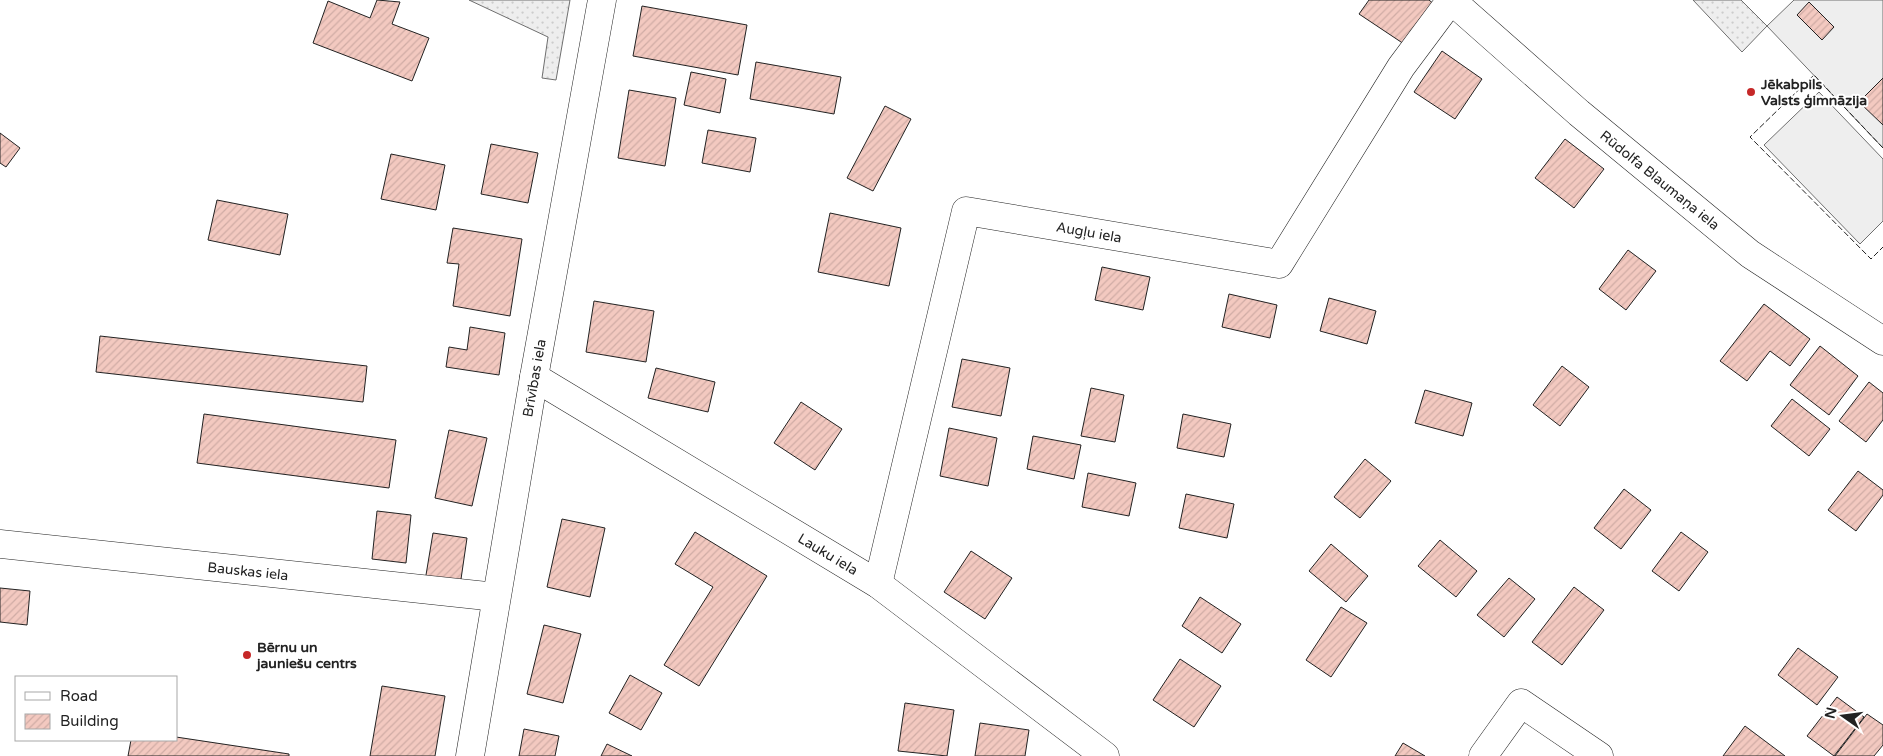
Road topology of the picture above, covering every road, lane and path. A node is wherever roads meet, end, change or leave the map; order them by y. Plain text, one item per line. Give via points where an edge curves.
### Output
1 (602, 0) edge
2 (1451, 0) edge
3 (1883, 341) edge
4 (534, 377) junction
5 (0, 544) edge
6 (878, 584) junction
7 (496, 597) junction
8 (470, 756) edge
9 (1105, 756) edge
10 (1483, 756) edge
11 (1599, 756) edge

1 - 4 street, Brīvības iela
2 - 3 street, Rūdolfa Blaumaņa iela via 1578,113 1750,254
2 - 6 street, Augļu iela via 1402,68 1279,264 966,211
4 - 6 street, Lauku iela
4 - 7 street, Brīvības iela
5 - 7 street, Bauskas iela
6 - 9 street, Lauku iela
7 - 8 street, Brīvības iela
10 - 11 street via 1521,703

